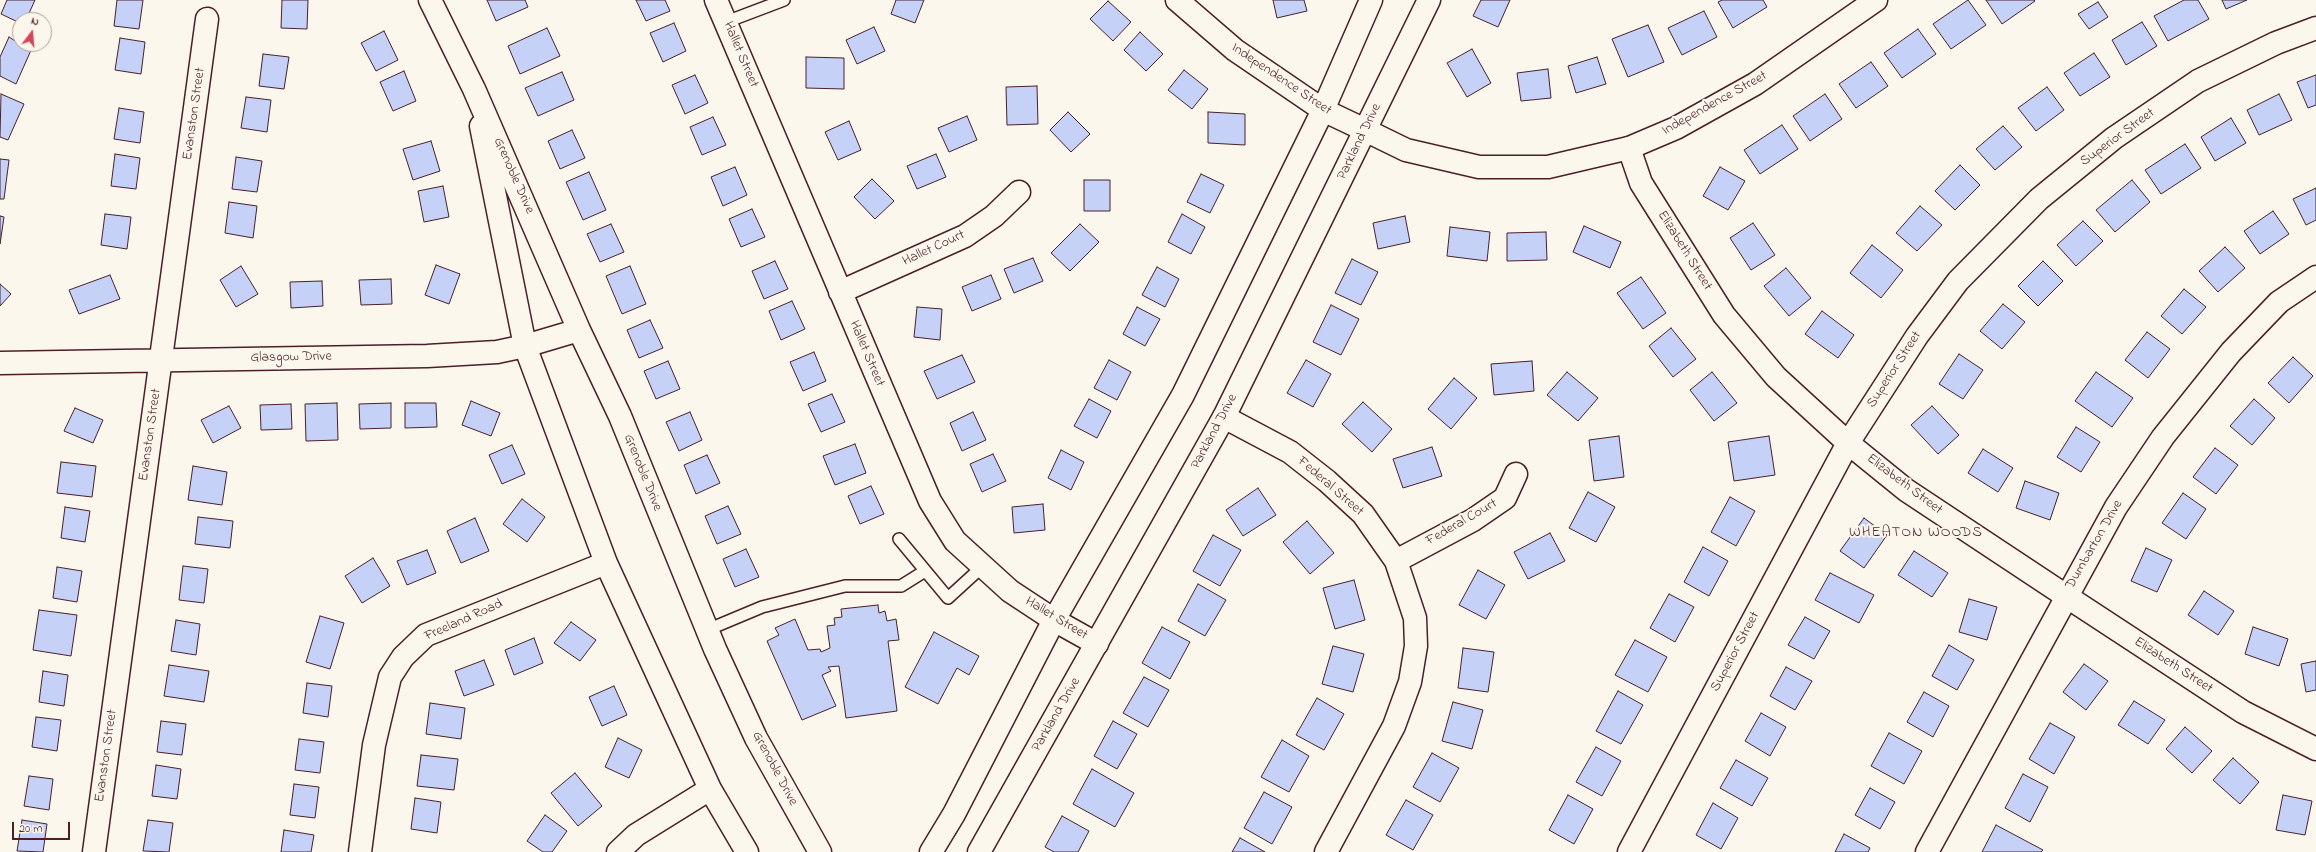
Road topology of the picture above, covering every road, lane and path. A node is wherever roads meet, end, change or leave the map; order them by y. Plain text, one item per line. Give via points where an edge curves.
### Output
1 (430, 0) edge
2 (716, 0) edge
3 (784, 0) edge
4 (1177, 0) edge
5 (1371, 0) edge
6 (1429, 0) edge
7 (1876, 0) edge
8 (207, 19) dead end
9 (726, 22) junction
10 (2316, 28) edge
11 (474, 89) junction
12 (1323, 110) junction
13 (1365, 130) junction
14 (1629, 148) junction
15 (1019, 192) dead end
16 (2316, 277) edge
17 (840, 292) junction
18 (579, 330) junction
19 (525, 346) junction
20 (161, 360) junction
21 (0, 363) edge
22 (1224, 417) junction
23 (1848, 443) junction
24 (1516, 474) dead end
25 (899, 539) dead end
26 (1396, 560) junction
27 (606, 563) junction
28 (983, 566) junction
29 (925, 571) junction
30 (2066, 596) junction
31 (1054, 620) junction
32 (707, 630) junction
33 (1097, 644) junction
34 (2316, 749) edge
35 (710, 788) junction
36 (94, 852) edge
37 (360, 852) edge
38 (618, 852) edge
39 (747, 852) edge
40 (820, 852) edge
41 (931, 852) edge
42 (978, 852) edge
43 (1326, 852) edge
44 (1629, 852) edge
45 (1927, 852) edge

1 - 11 street, Grenoble Drive
2 - 9 street, Hallet Street
3 - 9 lane
4 - 12 street, Independence Street via 1235,50
5 - 12 street
6 - 13 street, Parkland Drive
7 - 14 street, Independence Street via 1755,84 1676,128
8 - 20 street, Evanston Street
9 - 17 street, Hallet Street
10 - 23 street, Superior Street via 2276,43 2198,81 2114,138 2039,199 1958,281 1917,336
11 - 18 street, Grenoble Drive
11 - 19 street, Grenoble Drive
12 - 13 street, Independence Street
12 - 31 street via 1183,395
13 - 14 street, Independence Street via 1406,150 1479,167 1548,167
13 - 22 street, Parkland Drive
14 - 23 street, Elizabeth Street via 1641,183 1724,315 1776,377
15 - 17 street, Hallet Court via 994,216 965,236
16 - 30 street, Dumbarton Drive via 2280,302 2242,341 2163,437 2116,507
17 - 28 street, Hallet Street via 930,501 955,541
18 - 19 street, Glasgow Drive
18 - 32 street, Grenoble Drive via 620,416
19 - 20 street, Glasgow Drive via 497,352 428,356
19 - 27 street, Grenoble Drive
20 - 21 street, Glasgow Drive
20 - 36 street, Evanston Street
22 - 26 street, Federal Street via 1290,452 1327,481 1363,514
22 - 33 street, Parkland Drive
23 - 30 street, Elizabeth Street via 1906,490
23 - 44 street, Superior Street
24 - 26 street, Federal Court via 1505,498 1473,520
25 - 29 lane
26 - 43 street, Federal Street via 1415,618 1416,646 1410,682 1394,726
27 - 35 street, Grenoble Drive
27 - 37 street, Freeland Road via 426,635 403,657 390,677 374,745
28 - 29 lane via 948,598
28 - 31 street, Hallet Street via 1010,591
29 - 32 lane via 900,586 845,586 762,606
30 - 34 street, Elizabeth Street via 2243,712
30 - 45 street, Dumbarton Drive
31 - 33 street, Hallet Street
31 - 41 street via 954,814
32 - 40 street, Grenoble Drive via 756,738
33 - 42 street, Parkland Drive
35 - 38 street via 636,835
35 - 39 street, Grenoble Drive

